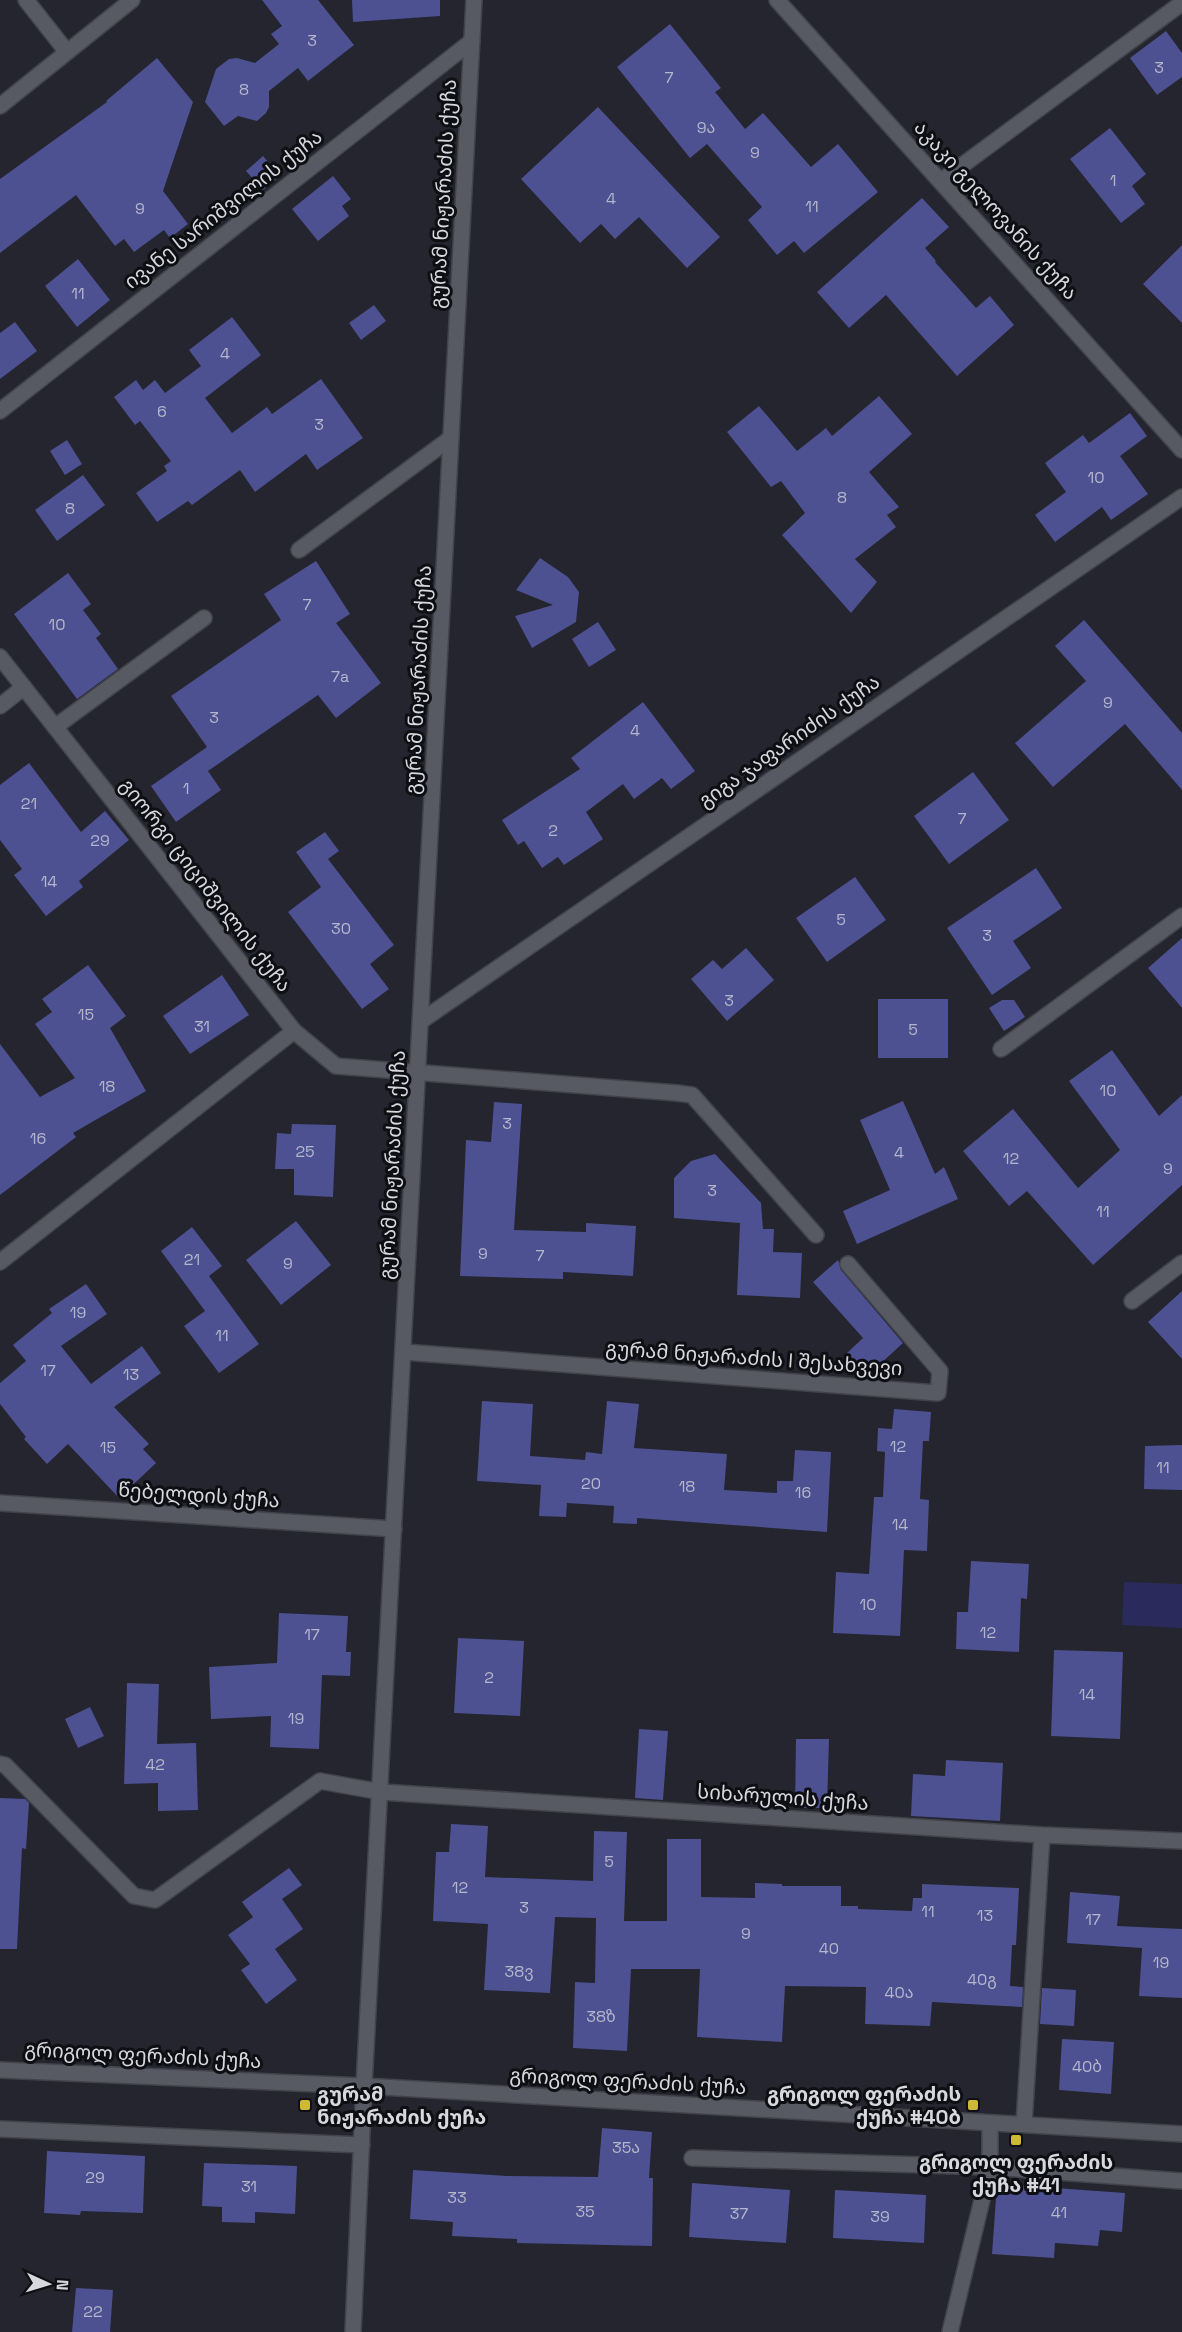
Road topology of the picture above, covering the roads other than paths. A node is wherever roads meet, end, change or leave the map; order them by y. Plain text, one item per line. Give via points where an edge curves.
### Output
1 (26, 0) edge
2 (132, 0) edge
3 (474, 0) edge
4 (777, 0) edge
5 (1182, 3) edge
6 (472, 41) junction
7 (67, 52) junction
8 (0, 105) edge
9 (941, 181) junction
10 (0, 411) edge
11 (451, 438) junction
12 (1182, 450) edge
13 (1182, 497) edge
14 (299, 550) dead end
15 (204, 618) dead end
16 (0, 657) edge
17 (24, 687) junction
18 (0, 706) edge
19 (55, 727) junction
20 (1182, 916) edge
21 (421, 1021) junction
22 (294, 1031) junction
23 (1000, 1049) dead end
24 (418, 1072) junction
25 (816, 1235) dead end
26 (0, 1262) edge
27 (1182, 1263) edge
28 (848, 1264) dead end
29 (1132, 1301) dead end
30 (404, 1352) junction
31 (0, 1503) edge
32 (394, 1529) junction
33 (0, 1764) edge
34 (381, 1792) junction
35 (1042, 1835) junction
36 (1182, 1841) edge
37 (0, 2070) edge
38 (364, 2086) junction
39 (990, 2123) junction
40 (1024, 2124) junction
41 (0, 2129) edge
42 (1182, 2134) edge
43 (362, 2145) junction
44 (692, 2158) dead end
45 (990, 2167) junction
46 (1182, 2181) edge
47 (353, 2332) edge
48 (950, 2332) edge

1 - 7 street
2 - 7 street
3 - 6 street, გურამ ნიჟარაძის ქუჩა
4 - 9 street, აკაკი გელოვანის ქუჩა
5 - 9 street
6 - 10 street, ივანე სარიშვილის ქუჩა
6 - 11 street, გურამ ნიჟარაძის ქუჩა
7 - 8 street
9 - 12 street, აკაკი გელოვანის ქუჩა
11 - 14 street
11 - 21 street, გურამ ნიჟარაძის ქუჩა
13 - 21 street, გიგა ჯაფარიძის ქუჩა
15 - 19 street
16 - 17 street, გიორგი ციციშვილის ქუჩა
17 - 18 street
17 - 19 street, გიორგი ციციშვილის ქუჩა
19 - 22 street, გიორგი ციციშვილის ქუჩა
20 - 23 street
21 - 24 street, გურამ ნიჟარაძის ქუჩა
22 - 24 street, გიორგი ციციშვილის ქუჩა via 336,1066
22 - 26 street
24 - 25 street via 692,1095
24 - 30 street, გურამ ნიჟარაძის ქუჩა
27 - 29 street
28 - 30 street, გურამ ნიჟარაძის I შესახვევი via 939,1371 938,1393
30 - 32 street, გურამ ნიჟარაძის ქუჩა
31 - 32 street, წებელდის ქუჩა
32 - 34 street, გურამ ნიჟარაძის ქუჩა
33 - 34 street, სიხარულის ქუჩა via 134,1896 155,1900 320,1781
34 - 35 street, სიხარულის ქუჩა
34 - 38 street, გურამ ნიჟარაძის ქუჩა
35 - 36 street, სიხარულის ქუჩა
35 - 40 street
37 - 38 street, გრიგოლ ფერაძის ქუჩა
38 - 39 street, გრიგოლ ფერაძის ქუჩა
38 - 43 street, გურამ ნიჟარაძის ქუჩა
39 - 40 street, გრიგოლ ფერაძის ქუჩა
39 - 45 street
40 - 42 street, გრიგოლ ფერაძის ქუჩა
41 - 43 street
43 - 47 street, გურამ ნიჟარაძის ქუჩა
44 - 45 street
45 - 46 street
45 - 48 street

